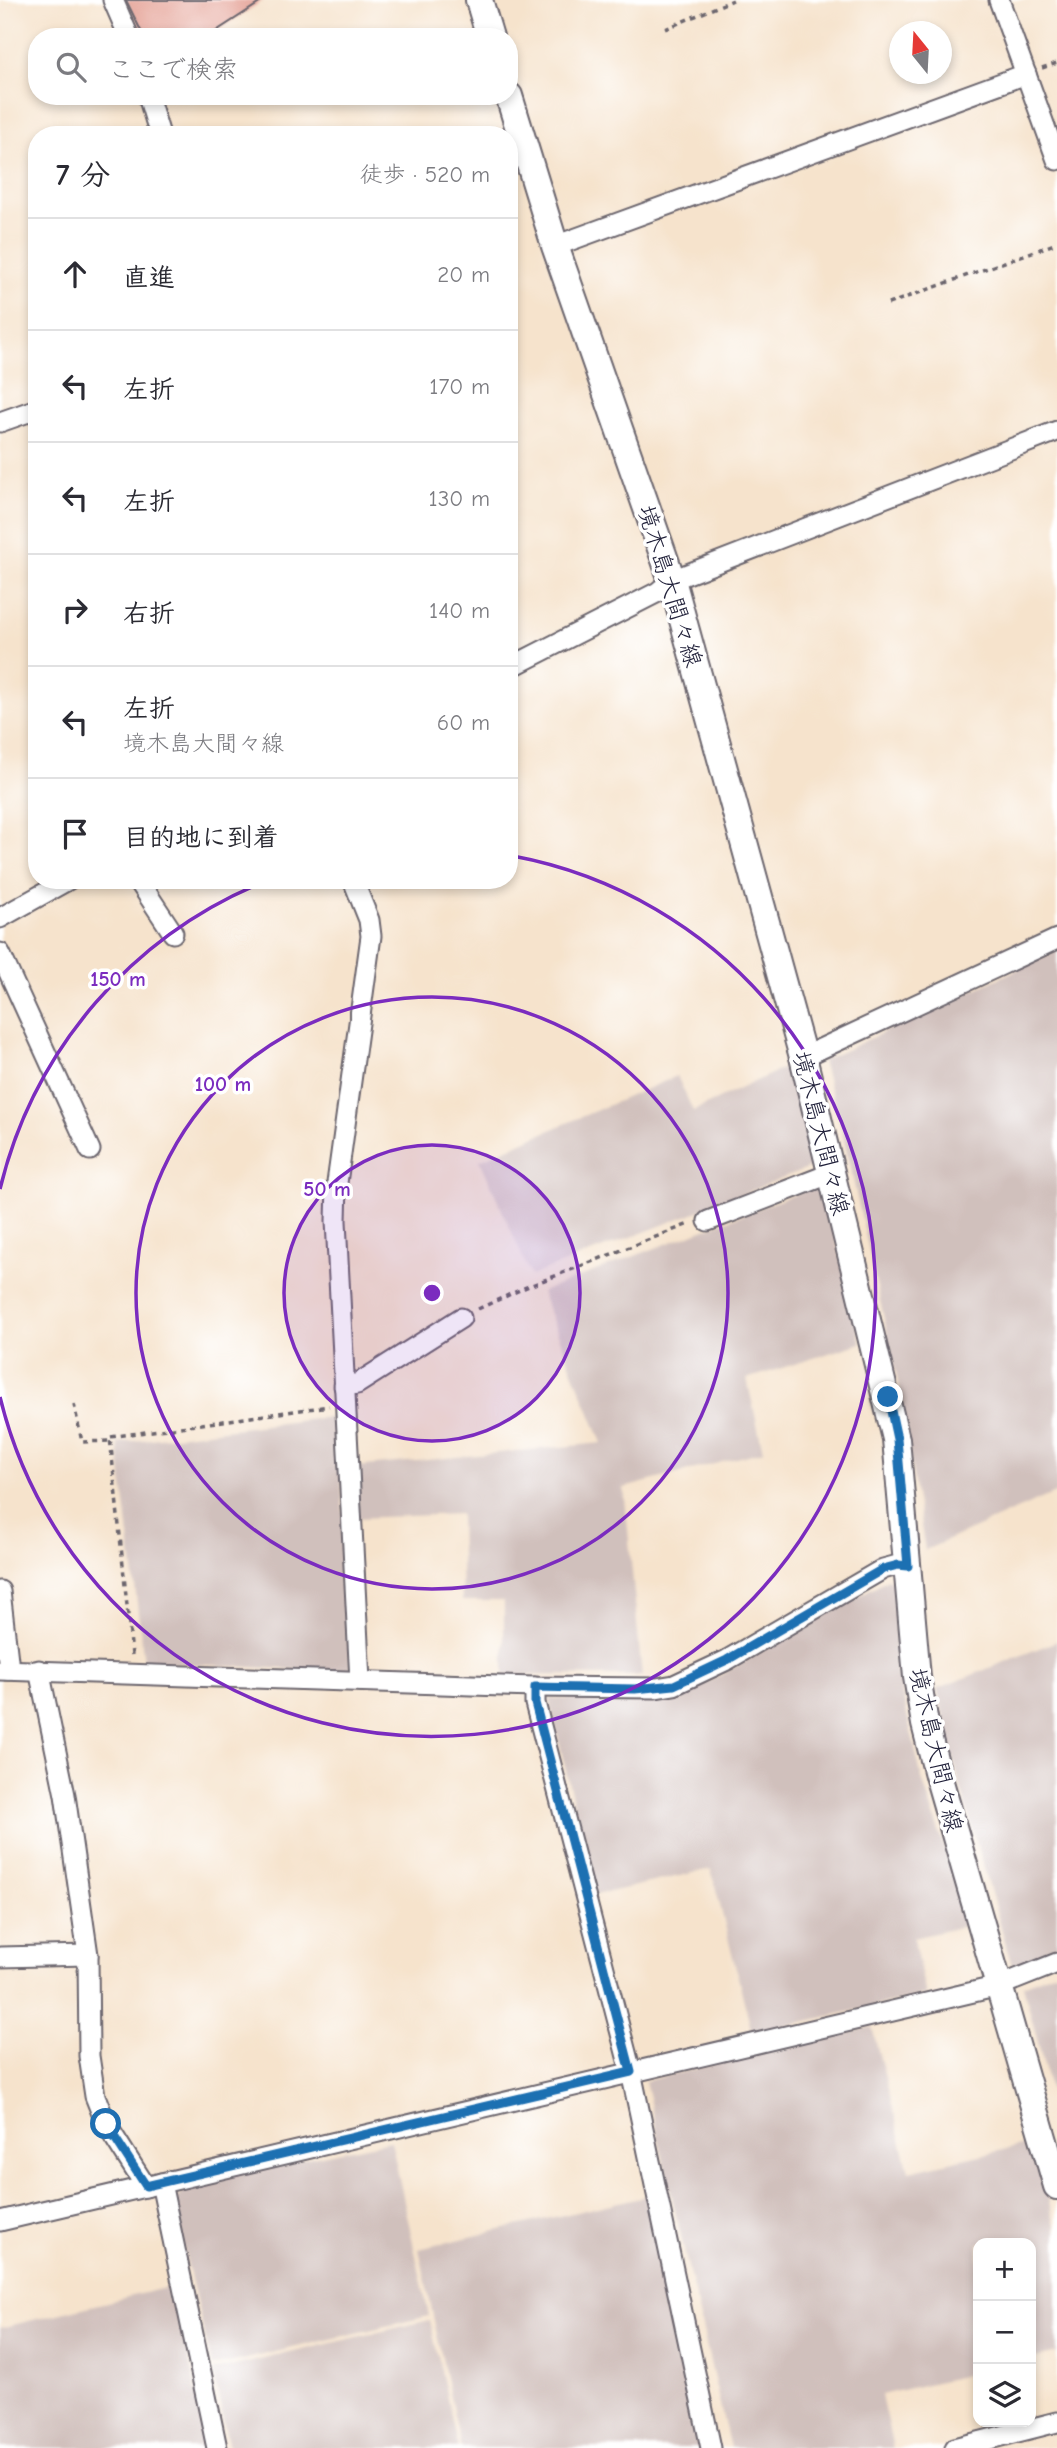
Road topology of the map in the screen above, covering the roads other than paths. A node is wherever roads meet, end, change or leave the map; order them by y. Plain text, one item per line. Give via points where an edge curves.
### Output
1 (113, 0) edge
2 (479, 0) edge
3 (999, 0) edge
4 (125, 28) edge
5 (487, 28) edge
6 (1026, 74) junction
7 (151, 105) edge
8 (512, 105) edge
9 (157, 126) edge
10 (1057, 160) edge
11 (555, 246) junction
12 (28, 412) edge
13 (0, 422) edge
14 (1057, 431) edge
15 (672, 580) junction
16 (518, 663) edge
17 (52, 889) edge
18 (144, 889) edge
19 (357, 889) edge
20 (0, 918) edge
21 (173, 933) dead end
22 (1057, 939) edge
23 (0, 953) edge
24 (803, 1057) junction
25 (90, 1150) dead end
26 (832, 1173) junction
27 (708, 1221) road end
28 (461, 1318) road end
29 (344, 1395) junction
30 (908, 1566) junction
31 (0, 1591) edge
32 (4, 1670) edge
33 (38, 1670) junction
34 (360, 1681) junction
35 (535, 1687) junction
36 (88, 1955) junction
37 (0, 1957) edge
38 (1057, 1963) edge
39 (999, 1986) junction
40 (631, 2072) junction
41 (153, 2185) junction
42 (1057, 2186) edge
43 (0, 2221) edge
44 (1057, 2422) edge
45 (217, 2448) edge
46 (711, 2448) edge
47 (955, 2448) edge

1 - 4 street
2 - 5 main road
3 - 6 street
6 - 10 street
6 - 11 street
7 - 9 street
8 - 11 main road, 境木島大間々線
11 - 15 main road, 境木島大間々線
12 - 13 street
14 - 15 street
15 - 16 street via 658,592
15 - 24 main road, 境木島大間々線
17 - 20 street
18 - 21 street
19 - 29 street via 370,936 337,1183
22 - 24 street
23 - 25 street
24 - 26 main road, 境木島大間々線
26 - 27 street
26 - 30 main road, 境木島大間々線 via 897,1439
28 - 29 street
29 - 34 street
30 - 35 street via 883,1569 727,1660 674,1685
30 - 39 main road, 境木島大間々線 via 925,1724
31 - 32 street via 8,1660
32 - 33 street
33 - 34 street
33 - 36 street via 65,1795
34 - 35 street
35 - 40 street via 535,1703
36 - 37 street
36 - 41 street via 89,2056 95,2096 106,2124
38 - 39 street
39 - 40 street
39 - 42 main road, 境木島大間々線
40 - 41 street
40 - 46 street
41 - 43 street
41 - 45 street
44 - 47 street

